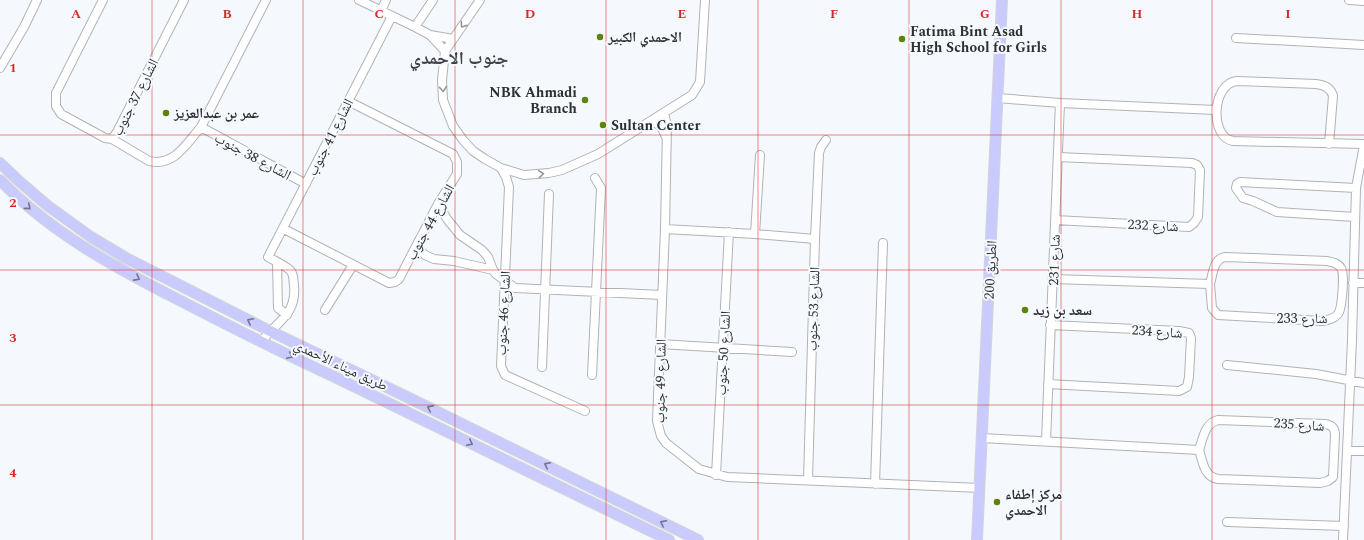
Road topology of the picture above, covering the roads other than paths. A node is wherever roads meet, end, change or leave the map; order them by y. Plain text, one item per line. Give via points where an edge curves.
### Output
1 (37, 0) edge
2 (104, 0) edge
3 (184, 0) edge
4 (266, 0) edge
5 (359, 0) edge
6 (386, 0) edge
7 (434, 0) edge
8 (480, 0) edge
9 (705, 0) edge
10 (1002, 0) edge
11 (1350, 0) edge
12 (1364, 1) edge
13 (381, 11) junction
14 (392, 16) junction
15 (416, 27) junction
16 (430, 35) junction
17 (1236, 38) dead end
18 (453, 39) junction
19 (1364, 45) edge
20 (445, 51) junction
21 (0, 68) edge
22 (998, 98) junction
23 (348, 101) junction
24 (1060, 103) junction
25 (1216, 110) junction
26 (658, 117) junction
27 (201, 128) junction
28 (666, 138) junction
29 (112, 139) junction
30 (826, 140) dead end
31 (1329, 144) junction
32 (1364, 145) edge
33 (760, 155) dead end
34 (1058, 157) junction
35 (1363, 160) edge
36 (0, 163) edge
37 (501, 168) junction
38 (524, 175) junction
39 (595, 178) dead end
40 (0, 180) edge
41 (306, 184) junction
42 (509, 187) junction
43 (1356, 188) junction
44 (549, 194) dead end
45 (438, 204) junction
46 (1355, 217) junction
47 (1055, 220) junction
48 (284, 229) junction
49 (665, 229) junction
50 (729, 232) junction
51 (755, 234) junction
52 (815, 239) junction
53 (883, 243) dead end
54 (416, 247) junction
55 (277, 262) junction
56 (353, 265) junction
57 (1342, 269) junction
58 (493, 270) junction
59 (1353, 271) junction
60 (1053, 279) junction
61 (505, 280) junction
62 (1353, 282) junction
63 (1364, 283) edge
64 (1210, 284) junction
65 (546, 290) junction
66 (596, 292) junction
67 (662, 295) junction
68 (325, 310) dead end
69 (287, 315) junction
70 (1050, 325) junction
71 (270, 331) junction
72 (261, 342) junction
73 (660, 344) junction
74 (723, 348) junction
75 (792, 352) dead end
76 (1227, 365) dead end
77 (542, 366) dead end
78 (592, 375) dead end
79 (1350, 380) junction
80 (1364, 383) edge
81 (1048, 384) junction
82 (585, 411) dead end
83 (1348, 430) junction
84 (1335, 431) junction
85 (982, 438) junction
86 (1046, 441) junction
87 (1198, 450) junction
88 (1347, 451) junction
89 (1364, 451) edge
90 (716, 474) junction
91 (808, 480) junction
92 (1330, 480) junction
93 (1346, 482) junction
94 (874, 484) junction
95 (980, 488) junction
96 (1226, 522) dead end
97 (1344, 526) junction
98 (669, 540) edge
99 (698, 540) edge
100 (977, 540) edge
101 (1343, 540) edge

1 - 21 street
2 - 29 street via 56,93 56,106 60,114 105,138
3 - 29 street, الشارع 37 جنوب
4 - 27 street, الشارع 38 جنوب
5 - 13 street
6 - 13 street
7 - 15 street
8 -> 18 street
9 - 26 street via 700,82 689,98
10 - 22 main road, الطريق 200
11 - 12 street
13 - 14 street
14 - 15 street
14 - 23 street, الشارع 41 جنوب
15 - 16 street
16 - 18 street
16 - 20 street
17 - 19 street
18 - 20 street
20 -> 37 street via 442,80 444,100 453,126 473,151
22 - 24 street
22 - 85 main road, الطريق 200
23 - 41 street, الشارع 41 جنوب
23 - 45 street, الشارع 44 جنوب via 453,154 457,162 457,174
24 - 25 street
24 - 34 street, شارع 231
25 - 31 street via 1221,133 1229,140
25 - 31 street via 1223,89 1234,81 1323,85 1333,96
26 - 28 street
26 - 28 street, الشارع 49 جنوب via 667,126
38 -> 26 street via 549,173 575,165
27 - 29 street, الشارع 37 جنوب via 177,155 160,163 149,161
27 - 41 street, الشارع 38 جنوب
28 - 49 street, الشارع 49 جنوب
30 - 52 street, الشارع 53 جنوب via 819,153
31 - 32 street
32 - 35 street
33 - 51 street
34 - 47 street, شارع 231
34 - 47 street, شارع 232 via 1197,165 1200,170 1198,217 1189,227
35 - 43 street
71 -> 36 main road, طريق ميناء الأحمدي via 126,258 91,237 48,206
37 - 38 street
37 - 42 street, الشارع 46 جنوب
38 - 42 street
39 - 66 street via 602,188
40 -> 72 main road, طريق ميناء الأحمدي via 38,215 94,254 135,278
41 - 48 street, الشارع 41 جنوب
42 - 61 street, الشارع 46 جنوب
43 - 46 street
43 - 46 street via 1240,182 1236,188 1243,198 1277,212
44 - 65 street
45 - 54 street, الشارع 44 جنوب
45 - 58 street via 460,235 488,257
46 - 59 street
47 - 60 street, شارع 231
48 - 55 street, الشارع 41 جنوب via 268,257
48 - 56 street, الشارع 44 جنوب
49 - 50 street
49 - 67 street, الشارع 49 جنوب
50 - 51 street
50 - 74 street, الشارع 50 جنوب
51 - 52 street
52 - 91 street, الشارع 53 جنوب
53 - 94 street
54 - 56 street, الشارع 44 جنوب via 395,282 389,283
54 - 58 street via 434,259
55 - 69 street via 278,308
55 - 69 street via 293,274 294,303
56 - 68 street
57 - 59 street
57 - 64 street, شارع 233 via 1327,261 1223,257 1216,262
57 - 64 street, شارع 233 via 1341,309 1337,315 1327,320 1218,314 1212,308
58 - 61 street
59 - 62 street
60 - 64 street
60 - 70 street, شارع 231
61 - 65 street via 515,288
61 - 82 street, الشارع 46 جنوب via 501,366 505,375
62 - 63 street
62 - 79 street
65 - 66 street
65 - 77 street
66 - 67 street
66 - 78 street
67 - 73 street, الشارع 49 جنوب
69 - 71 street
70 - 81 street, شارع 231
70 - 81 street, شارع 234 via 1179,331 1189,333 1191,338 1187,387 1179,391
71 - 72 street
99 -> 71 main road, طريق ميناء الأحمدي
72 -> 98 main road, طريق ميناء الأحمدي
73 - 74 street
73 - 90 street, الشارع 49 جنوب via 657,421 661,436 666,443 699,468
74 - 75 street
74 - 90 street, الشارع 50 جنوب
76 - 79 street
79 - 80 street
79 - 83 street
81 - 86 street, شارع 231
83 - 84 street
83 - 88 street
84 - 87 street, شارع 235 via 1325,424 1218,420 1209,424
84 - 92 street, شارع 235 via 1334,474
85 - 86 street
85 - 95 main road, الطريق 200
86 - 87 street
87 - 92 street via 1206,472 1215,479 1320,483
88 - 89 street
88 - 93 street
90 - 91 street, الشارع 49 جنوب via 727,478
91 - 94 street, الشارع 49 جنوب
92 - 93 street
93 - 97 street
94 - 95 street, الشارع 49 جنوب
95 - 100 main road, الطريق 200
96 - 97 street
97 - 101 street

